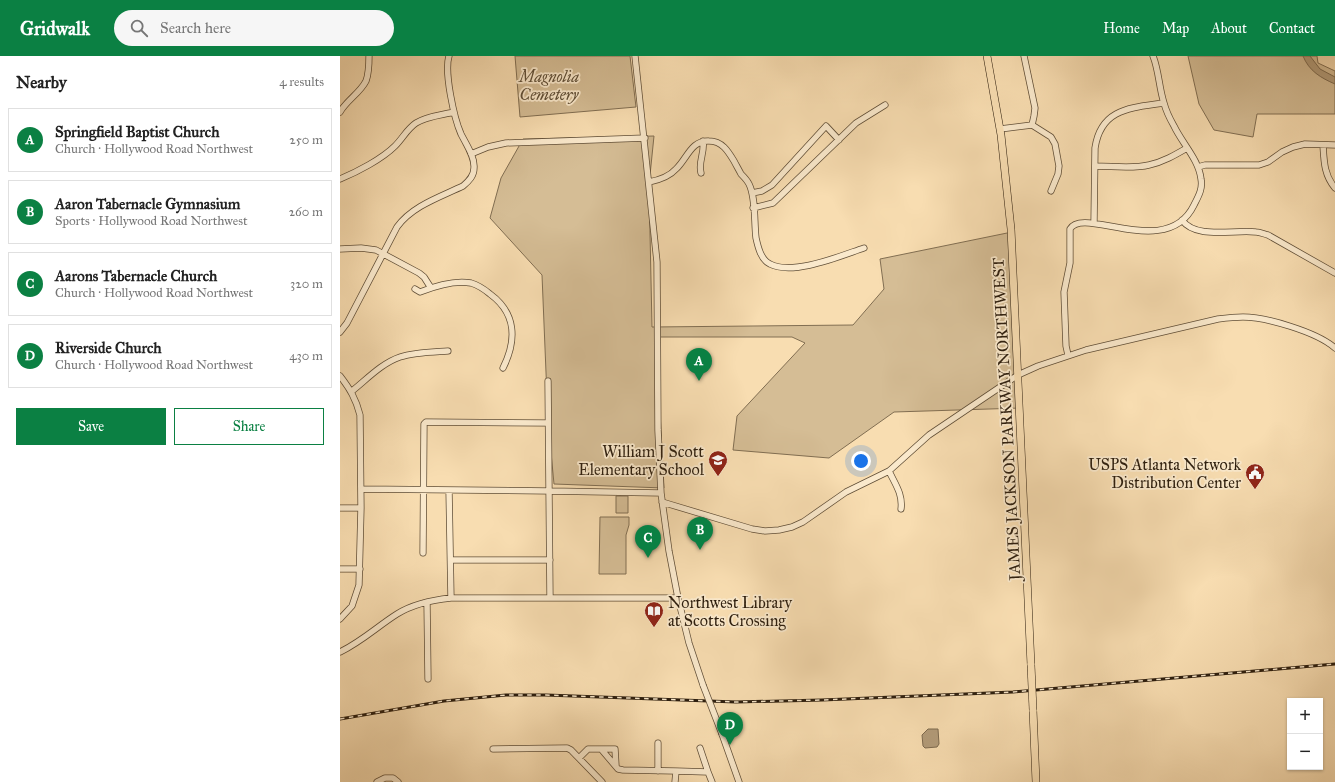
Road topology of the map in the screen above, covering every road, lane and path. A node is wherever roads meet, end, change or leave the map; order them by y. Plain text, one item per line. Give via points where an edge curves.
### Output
1 (369, 56) edge
2 (449, 56) edge
3 (635, 56) edge
4 (987, 56) edge
5 (1024, 56) edge
6 (1153, 56) edge
7 (1164, 103) junction
8 (885, 105) dead end
9 (340, 112) edge
10 (454, 112) junction
11 (1032, 125) junction
12 (1000, 129) junction
13 (645, 138) junction
14 (838, 140) junction
15 (703, 141) junction
16 (1323, 145) junction
17 (1335, 145) edge
18 (1187, 148) junction
19 (471, 154) junction
20 (1095, 166) junction
21 (1198, 167) junction
22 (701, 173) dead end
23 (340, 179) edge
24 (649, 182) junction
25 (1335, 188) edge
26 (1051, 191) dead end
27 (752, 193) junction
28 (753, 208) junction
29 (1182, 220) junction
30 (1094, 223) junction
31 (864, 248) dead end
32 (340, 249) edge
33 (383, 254) junction
34 (1335, 273) edge
35 (431, 288) junction
36 (415, 289) dead end
37 (340, 332) edge
38 (1335, 348) edge
39 (448, 351) dead end
40 (1068, 355) junction
41 (503, 368) dead end
42 (340, 376) edge
43 (1018, 376) junction
44 (548, 382) dead end
45 (352, 391) junction
46 (548, 423) junction
47 (889, 471) junction
48 (360, 489) junction
49 (423, 490) junction
50 (450, 490) junction
51 (550, 491) junction
52 (661, 493) junction
53 (662, 502) junction
54 (340, 508) edge
55 (361, 508) junction
56 (901, 509) dead end
57 (423, 553) dead end
58 (451, 560) junction
59 (550, 560) junction
60 (340, 569) edge
61 (360, 569) junction
62 (451, 598) junction
63 (550, 598) junction
64 (678, 598) junction
65 (427, 602) junction
66 (340, 619) edge
67 (340, 652) edge
68 (428, 680) dead end
69 (658, 743) dead end
70 (700, 748) dead end
71 (493, 749) dead end
72 (601, 749) junction
73 (579, 758) junction
74 (616, 766) junction
75 (658, 771) junction
76 (676, 771) junction
77 (708, 772) junction
78 (377, 782) edge
79 (398, 782) edge
80 (602, 782) edge
81 (675, 782) edge
82 (712, 782) edge
83 (739, 782) edge
84 (1036, 782) edge

1 - 9 street via 366,80
2 - 10 street via 449,83
3 - 13 street
4 - 12 main road, JAMES JACKSON PARKWAY NORTHWEST
5 - 11 street via 1035,108
6 - 7 street
7 - 18 street via 1173,126
7 - 20 street via 1125,110 1109,119 1097,138
8 - 14 street via 856,123
10 - 19 street
10 - 23 street via 417,123 408,129 387,153
11 - 12 street
11 - 26 street via 1051,137 1054,144 1059,166
12 - 43 main road, JAMES JACKSON PARKWAY NORTHWEST via 1011,229
13 - 19 street via 506,143
13 - 24 street
14 - 27 street via 826,126 772,185
14 - 28 street via 773,203
15 - 22 street
15 - 24 street via 695,144 676,169 660,180
15 - 27 street via 719,143 725,147
16 - 17 street
16 - 21 street via 1304,144 1293,147 1259,165
16 - 25 street via 1325,170
18 - 20 street via 1149,165
18 - 21 street
19 - 33 street via 474,168 469,181 407,215 397,227
20 - 30 street
21 - 29 street via 1202,180 1200,193 1192,209
24 - 52 street via 657,262
27 - 28 street
28 - 31 street via 759,249 764,260 770,264 784,268 802,267
29 - 30 street via 1168,228 1152,232
29 - 34 street via 1189,228 1201,231 1268,234
30 - 40 street via 1076,223 1070,229 1070,263 1064,292
32 - 33 street via 361,248 376,250
33 - 35 street via 419,273
33 - 37 street
35 - 36 street via 420,292
35 - 41 street via 464,282 473,283 504,306 513,337 511,351
38 - 40 street via 1313,334 1266,320 1243,317 1218,319
39 - 45 street via 411,354 394,359
40 - 43 street
42 - 45 street
43 - 47 street via 929,435
43 - 84 main road, JAMES JACKSON PARKWAY NORTHWEST, bridge
44 - 46 street
45 - 48 street via 360,415
46 - 49 street via 426,422
46 - 51 street
47 - 53 street via 846,492 803,522 779,530 752,529
47 - 56 street via 901,494
48 - 49 street
48 - 55 street
49 - 50 street
49 - 57 street
50 - 51 street
50 - 58 street
51 - 52 street
51 - 59 street
52 - 53 street
53 - 64 street
54 - 55 street
55 - 61 street
58 - 59 street
58 - 62 street
59 - 63 street
60 - 61 street
61 - 66 street via 356,596 352,606
62 - 63 street
62 - 65 street
63 - 64 street
64 - 83 street, bridge via 691,651
65 - 67 street via 397,614 360,642
65 - 68 street
69 - 75 street
70 - 77 street
71 - 73 street via 567,748
72 - 73 street via 588,749
72 - 74 street
72 - 74 street via 615,749
73 - 80 street
74 - 75 street via 623,770
75 - 76 street
76 - 77 street
76 - 81 street
77 - 82 street
78 - 79 street via 393,778

